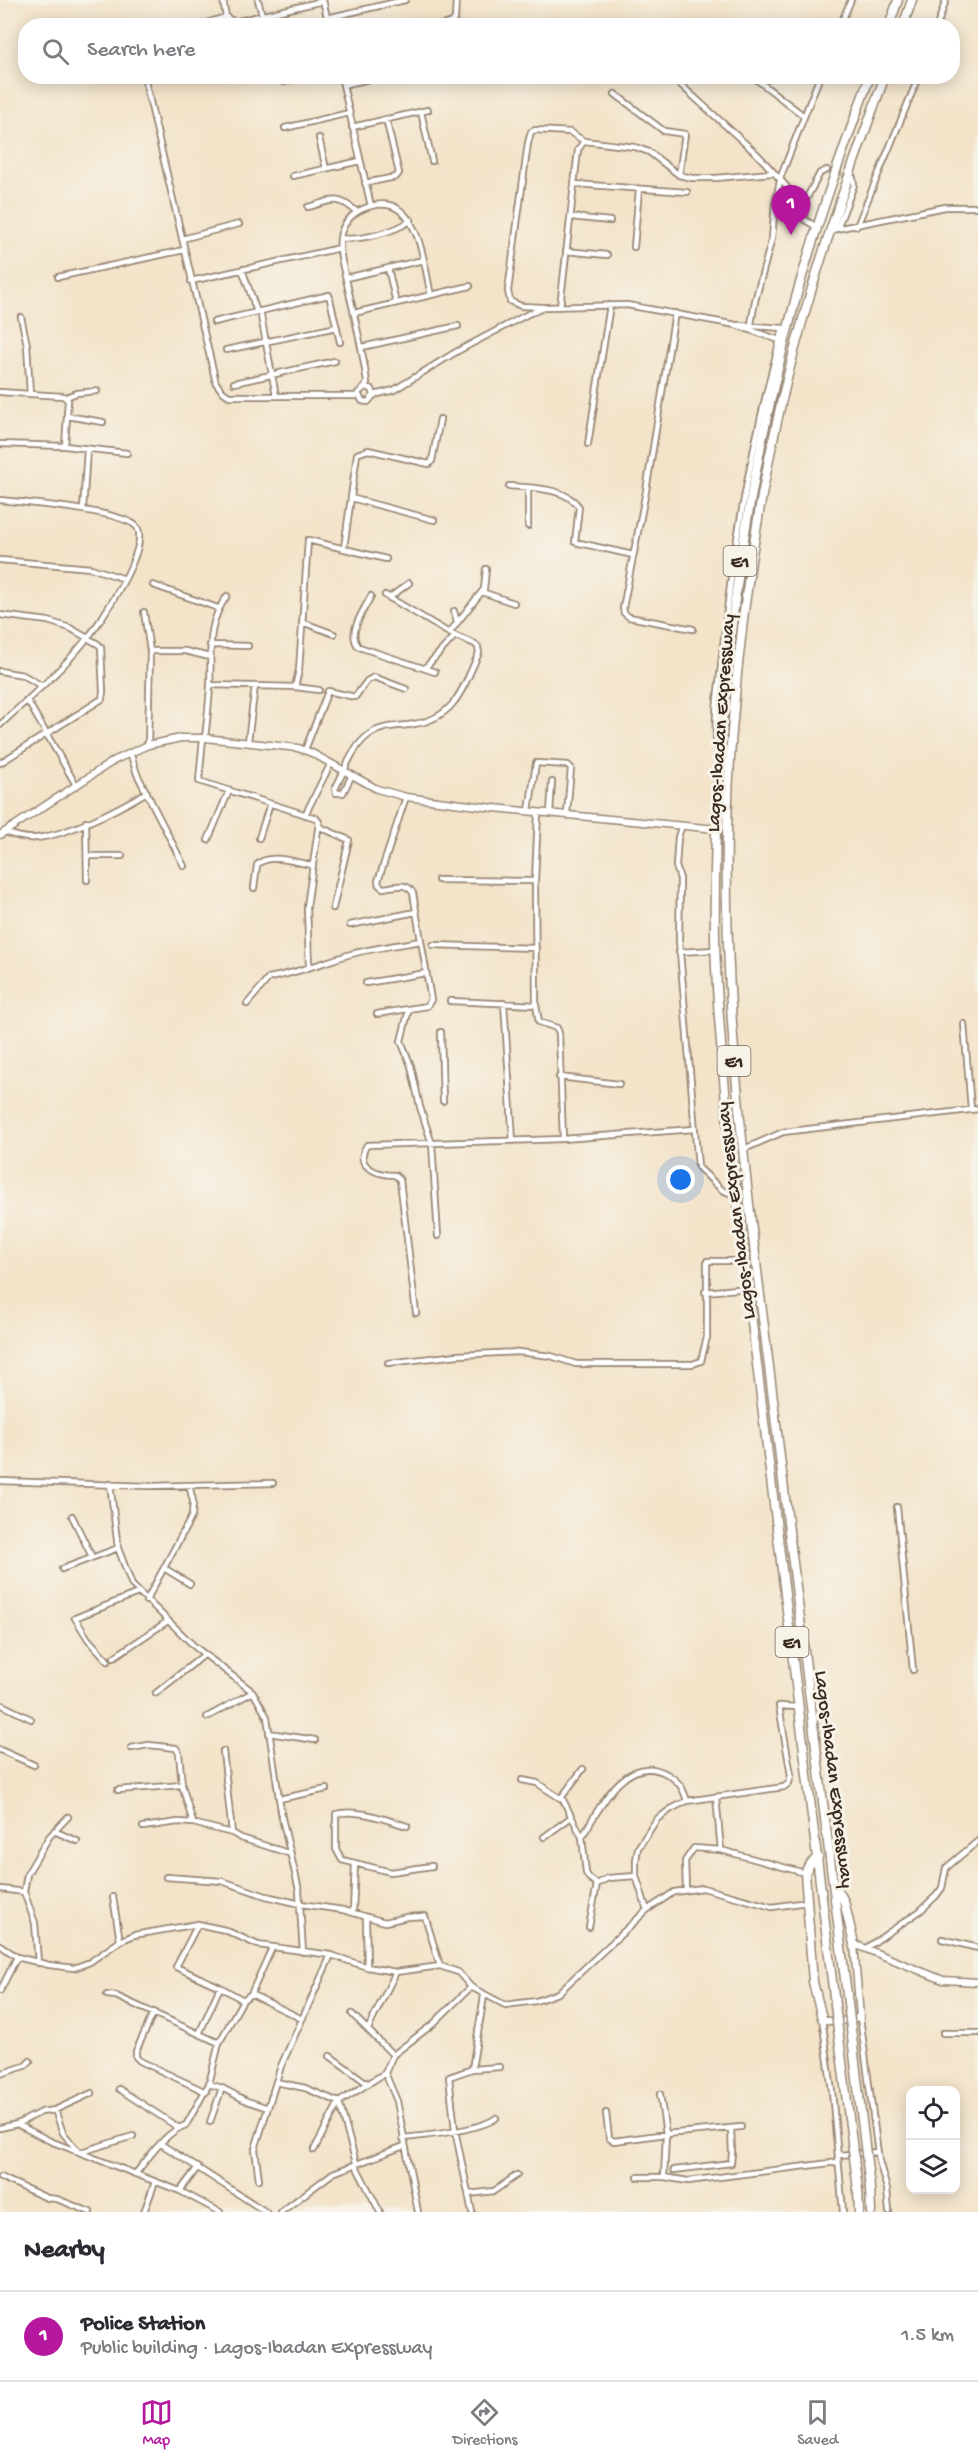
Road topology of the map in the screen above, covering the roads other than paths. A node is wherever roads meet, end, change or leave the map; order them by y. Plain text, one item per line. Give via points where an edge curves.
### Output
1 (224, 0) edge
2 (258, 0) edge
3 (403, 0) edge
4 (456, 0) edge
5 (851, 0) edge
6 (898, 0) edge
7 (912, 0) edge
8 (946, 0) edge
9 (323, 1) edge
10 (262, 15) junction
11 (226, 17) joint
12 (223, 18) edge
13 (250, 18) edge
14 (327, 18) joint
15 (455, 18) edge
16 (843, 18) edge
17 (892, 18) edge
18 (906, 18) edge
19 (940, 18) edge
20 (146, 84) edge
21 (347, 84) edge
22 (680, 84) edge
23 (762, 84) edge
24 (817, 84) edge
25 (867, 84) edge
26 (882, 84) edge
27 (916, 84) edge
28 (343, 85) joint
29 (615, 94) dead end
30 (428, 110) dead end
31 (421, 112) junction
32 (348, 114) junction
33 (804, 116) junction
34 (386, 119) junction
35 (352, 127) junction
36 (285, 128) dead end
37 (319, 138) dead end
38 (584, 141) junction
39 (360, 161) junction
40 (432, 161) dead end
41 (326, 169) junction
42 (827, 170) dead end
43 (772, 172) junction
44 (679, 175) junction
45 (293, 176) dead end
46 (853, 178) dead end
47 (780, 180) junction
48 (365, 183) junction
49 (575, 184) junction
50 (639, 189) junction
51 (687, 192) dead end
52 (803, 205) junction
53 (371, 206) junction
54 (308, 207) dead end
55 (978, 207) edge
56 (357, 212) junction
57 (571, 217) junction
58 (411, 220) junction
59 (610, 221) dead end
60 (239, 224) dead end
61 (857, 226) junction
62 (818, 228) junction
63 (834, 230) junction
64 (340, 238) junction
65 (182, 239) junction
66 (634, 247) dead end
67 (340, 248) junction
68 (184, 250) junction
69 (566, 251) junction
70 (607, 255) dead end
71 (423, 260) junction
72 (388, 268) junction
73 (242, 269) junction
74 (58, 277) dead end
75 (346, 278) junction
76 (191, 281) junction
77 (470, 286) dead end
78 (432, 295) junction
79 (396, 303) junction
80 (610, 305) junction
81 (546, 307) junction
82 (560, 307) junction
83 (259, 312) junction
84 (354, 313) junction
85 (675, 313) junction
86 (21, 317) dead end
87 (214, 322) dead end
88 (458, 326) dead end
89 (337, 327) junction
90 (751, 328) junction
91 (785, 328) junction
92 (782, 341) junction
93 (267, 342) junction
94 (340, 342) dead end
95 (362, 347) junction
96 (226, 350) dead end
97 (335, 361) dead end
98 (273, 375) junction
99 (234, 383) dead end
100 (365, 387) junction
101 (97, 391) dead end
102 (0, 392) edge
103 (30, 394) junction
104 (374, 395) junction
105 (276, 396) junction
106 (358, 396) junction
107 (66, 397) junction
108 (67, 416) junction
109 (440, 419) dead end
110 (103, 422) dead end
111 (0, 444) edge
112 (588, 444) dead end
113 (65, 446) junction
114 (87, 450) junction
115 (127, 453) dead end
116 (509, 486) dead end
117 (528, 488) junction
118 (351, 498) junction
119 (0, 500) edge
120 (83, 510) junction
121 (434, 520) dead end
122 (528, 526) dead end
123 (344, 548) junction
124 (633, 555) junction
125 (386, 559) dead end
126 (0, 560) edge
127 (486, 569) dead end
128 (125, 579) junction
129 (409, 583) dead end
130 (153, 585) dead end
131 (482, 592) junction
132 (227, 596) dead end
133 (371, 597) dead end
134 (514, 603) dead end
135 (218, 608) junction
136 (453, 611) dead end
137 (144, 612) dead end
138 (0, 615) edge
139 (302, 622) junction
140 (458, 622) junction
141 (693, 629) dead end
142 (449, 633) junction
143 (334, 634) dead end
144 (455, 636) junction
145 (87, 640) junction
146 (210, 645) junction
147 (248, 646) dead end
148 (150, 651) junction
149 (210, 657) junction
150 (425, 668) junction
151 (0, 672) edge
152 (435, 672) dead end
153 (210, 685) junction
154 (42, 686) junction
155 (255, 686) junction
156 (295, 687) junction
157 (406, 689) dead end
158 (320, 690) dead end
159 (27, 700) junction
160 (0, 725) edge
161 (47, 732) junction
162 (204, 738) junction
163 (248, 741) junction
164 (148, 745) junction
165 (305, 750) junction
166 (130, 752) junction
167 (0, 763) edge
168 (331, 763) junction
169 (345, 771) junction
170 (352, 775) junction
171 (552, 782) dead end
172 (76, 785) junction
173 (229, 791) junction
174 (147, 792) junction
175 (406, 797) junction
176 (270, 804) junction
177 (529, 811) junction
178 (538, 813) junction
179 (549, 813) junction
180 (567, 814) junction
181 (305, 815) junction
182 (86, 822) junction
183 (682, 825) junction
184 (320, 827) junction
185 (716, 829) junction
186 (2, 833) edge
187 (259, 838) dead end
188 (208, 840) dead end
189 (88, 856) junction
190 (123, 856) dead end
191 (312, 865) junction
192 (184, 866) dead end
193 (87, 880) dead end
194 (438, 880) dead end
195 (535, 881) junction
196 (254, 888) dead end
197 (333, 908) dead end
198 (416, 912) junction
199 (350, 925) dead end
200 (421, 941) junction
201 (433, 945) dead end
202 (536, 948) junction
203 (715, 950) junction
204 (679, 952) junction
205 (309, 966) junction
206 (426, 972) junction
207 (366, 983) dead end
208 (450, 1001) dead end
209 (504, 1003) junction
210 (247, 1004) dead end
211 (536, 1005) junction
212 (409, 1009) junction
213 (377, 1014) dead end
214 (964, 1024) dead end
215 (441, 1032) dead end
216 (559, 1077) junction
217 (619, 1084) dead end
218 (443, 1101) dead end
219 (978, 1109) edge
220 (971, 1110) junction
221 (694, 1129) junction
222 (563, 1139) junction
223 (513, 1141) junction
224 (432, 1144) junction
225 (742, 1150) junction
226 (737, 1196) junction
227 (438, 1236) dead end
228 (744, 1257) junction
229 (748, 1288) junction
230 (705, 1292) junction
231 (416, 1313) dead end
232 (388, 1363) dead end
233 (0, 1481) edge
234 (273, 1483) dead end
235 (110, 1484) junction
236 (189, 1485) junction
237 (897, 1507) dead end
238 (72, 1516) dead end
239 (118, 1548) junction
240 (92, 1557) junction
241 (164, 1568) junction
242 (62, 1569) dead end
243 (190, 1584) dead end
244 (138, 1593) junction
245 (146, 1601) junction
246 (168, 1622) junction
247 (204, 1655) junction
248 (114, 1657) dead end
249 (108, 1661) dead end
250 (913, 1670) dead end
251 (253, 1692) junction
252 (156, 1693) dead end
253 (0, 1704) edge
254 (799, 1707) junction
255 (207, 1717) dead end
256 (31, 1719) dead end
257 (269, 1733) junction
258 (315, 1740) dead end
259 (131, 1748) dead end
260 (0, 1750) edge
261 (223, 1751) dead end
262 (34, 1765) dead end
263 (583, 1769) dead end
264 (522, 1780) dead end
265 (182, 1785) junction
266 (327, 1789) dead end
267 (117, 1790) dead end
268 (716, 1797) junction
269 (561, 1798) junction
270 (279, 1799) junction
271 (687, 1801) junction
272 (68, 1817) dead end
273 (570, 1818) junction
274 (193, 1823) junction
275 (407, 1826) dead end
276 (143, 1827) dead end
277 (54, 1831) junction
278 (232, 1833) junction
279 (544, 1837) dead end
280 (582, 1837) junction
281 (77, 1841) dead end
282 (978, 1841) edge
283 (721, 1850) junction
284 (291, 1854) junction
285 (818, 1857) junction
286 (355, 1863) junction
287 (432, 1866) dead end
288 (805, 1873) junction
289 (636, 1875) junction
290 (166, 1877) dead end
291 (832, 1881) junction
292 (597, 1884) junction
293 (1, 1889) edge
294 (686, 1889) junction
295 (24, 1892) junction
296 (113, 1897) dead end
297 (807, 1902) junction
298 (301, 1904) junction
299 (647, 1910) junction
300 (353, 1912) junction
301 (366, 1918) junction
302 (198, 1924) junction
303 (589, 1927) dead end
304 (942, 1939) dead end
305 (120, 1941) junction
306 (854, 1944) junction
307 (0, 1945) edge
308 (272, 1948) junction
309 (866, 1948) junction
310 (978, 1948) edge
311 (303, 1952) junction
312 (332, 1955) junction
313 (17, 1957) junction
314 (38, 1963) junction
315 (367, 1966) junction
316 (440, 1966) junction
317 (396, 1972) junction
318 (2, 1981) edge
319 (978, 1982) edge
320 (220, 1987) junction
321 (471, 1987) junction
322 (0, 1991) edge
323 (251, 1994) junction
324 (107, 1995) dead end
325 (484, 1996) junction
326 (243, 2000) junction
327 (154, 2012) junction
328 (352, 2014) dead end
329 (860, 2017) junction
330 (822, 2018) junction
331 (302, 2019) junction
332 (368, 2029) junction
333 (943, 2033) dead end
334 (978, 2033) edge
335 (199, 2034) junction
336 (219, 2043) junction
337 (393, 2055) junction
338 (330, 2056) dead end
339 (30, 2061) dead end
340 (500, 2067) dead end
341 (472, 2069) junction
342 (385, 2073) junction
343 (0, 2074) edge
344 (276, 2082) junction
345 (209, 2084) junction
346 (367, 2084) junction
347 (222, 2088) junction
348 (119, 2089) dead end
349 (206, 2092) junction
350 (92, 2093) dead end
351 (660, 2094) dead end
352 (339, 2102) junction
353 (268, 2108) junction
354 (55, 2110) junction
355 (606, 2113) dead end
356 (496, 2118) dead end
357 (210, 2122) dead end
358 (17, 2124) junction
359 (741, 2127) dead end
360 (0, 2128) edge
361 (179, 2128) junction
362 (731, 2128) junction
363 (455, 2130) junction
364 (666, 2134) junction
365 (133, 2136) dead end
366 (403, 2138) junction
367 (161, 2144) junction
368 (404, 2146) junction
369 (314, 2150) dead end
370 (79, 2151) junction
371 (878, 2152) junction
372 (838, 2155) junction
373 (838, 2162) junction
374 (356, 2163) junction
375 (198, 2167) junction
376 (674, 2170) dead end
377 (135, 2174) junction
378 (517, 2175) dead end
379 (638, 2176) dead end
380 (0, 2177) edge
381 (664, 2177) junction
382 (259, 2180) dead end
383 (155, 2182) junction
384 (180, 2191) junction
385 (469, 2194) junction
386 (65, 2204) junction
387 (64, 2212) edge
388 (90, 2212) edge
389 (144, 2212) edge
390 (220, 2212) edge
391 (266, 2212) edge
392 (281, 2212) edge
393 (380, 2212) edge
394 (418, 2212) edge
395 (472, 2212) edge
396 (843, 2212) edge
397 (859, 2212) edge
398 (871, 2212) edge
399 (889, 2212) edge

1 - 11 street
2 - 10 street
3 - 14 street
4 - 15 street
5 - 16 street
6 - 17 highway
7 - 18 highway
8 - 19 street
9 - 10 street
9 - 14 street
10 - 13 street
11 - 12 street
20 - 65 street
21 - 28 street
22 - 43 street
23 - 33 street
24 - 33 street
25 - 62 highway, Lagos-Ibadan Expressway / E1
26 - 63 highway, Lagos-Ibadan Expressway / E1
27 - 61 street
28 - 32 street
29 - 44 street via 664,132 685,134
30 - 31 street
31 - 34 street
31 - 40 street
32 - 35 street
32 - 36 street
33 - 47 street
34 - 35 street
34 - 48 street via 399,173
35 - 39 street
37 - 41 street
38 - 44 street via 608,142 649,152
38 - 49 street via 578,150
38 - 81 street via 570,132 535,130 528,143 508,291 510,301 521,306
39 - 41 street
39 - 48 street
41 - 45 street
42 - 52 street via 820,173
43 - 44 street via 716,178
43 - 47 street
46 - 63 street via 854,185
47 - 52 street
47 - 90 street via 772,238
48 - 53 street
49 - 50 street
49 - 57 street
50 - 51 street
50 - 66 street
52 - 62 street via 805,220
53 - 56 street
53 - 58 street via 394,207
54 - 56 street via 339,200
55 - 61 street via 945,207
56 - 64 street via 342,229
57 - 59 street
57 - 69 street
58 - 64 street via 396,230
58 - 71 street
60 - 65 street
61 - 63 street
62 - 91 highway, Lagos-Ibadan Expressway / E1
63 - 225 highway, Lagos-Ibadan Expressway / E1 via 808,302 774,434 743,619 731,737 727,939
64 - 67 street
65 - 68 street
67 - 73 street
67 - 75 street
68 - 74 street
68 - 76 street
69 - 70 street
69 - 82 street
71 - 72 street
71 - 78 street
72 - 75 street
72 - 79 street
73 - 76 street
73 - 83 street
75 - 84 street
76 - 105 street via 216,383 229,396
77 - 78 street
78 - 79 street
79 - 84 street
80 - 82 street
80 - 85 street
80 - 112 street
81 - 82 street
81 - 104 street via 456,352 394,390
83 - 87 street
83 - 89 street via 329,295
83 - 93 street
84 - 95 street
85 - 90 street
85 - 124 street
86 - 103 street
88 - 95 street
89 - 93 street
89 - 94 street
90 - 91 street
90 - 92 street
91 - 92 highway, Lagos-Ibadan Expressway / E1
92 - 185 highway, Lagos-Ibadan Expressway / E1 via 732,619
93 - 96 street
93 - 98 street
95 - 100 street
97 - 98 street
98 - 99 street
98 - 105 street
100 - 104 street via 372,389
100 - 106 street
101 - 107 street
102 - 103 street
103 - 107 street
104 - 106 street via 368,402
105 - 106 street
107 - 108 street
108 - 110 street
108 - 113 street
109 - 118 street via 429,464 368,450 357,454
111 - 113 street
113 - 114 street
114 - 115 street
114 - 120 street
116 - 117 street
117 - 122 street
117 - 124 street via 549,491 576,503 579,510 575,542
118 - 121 street
118 - 123 street
119 - 120 street
120 - 128 street via 124,520 140,532 141,542
123 - 125 street
123 - 139 street via 312,540 306,543
124 - 141 street via 624,613
126 - 128 street via 91,568
127 - 131 street
128 - 145 street
129 - 142 street via 387,596
130 - 135 street
131 - 134 street
131 - 140 street
132 - 135 street
133 - 150 street via 352,636 354,642 358,647
135 - 146 street
136 - 140 street
137 - 148 street
138 - 145 street via 48,621 70,628
139 - 143 street
139 - 156 street
140 - 142 street
142 - 144 street
144 - 150 street
144 - 169 street via 475,644 479,653 452,707 430,720 367,735
145 - 154 street
145 - 161 street via 102,647 102,699
146 - 147 street
146 - 149 street
148 - 149 street via 185,651
148 - 164 street
149 - 153 street
150 - 152 street
151 - 154 street via 23,675
153 - 155 street
153 - 162 street
154 - 159 street
155 - 156 street
155 - 163 street
156 - 158 street
157 - 165 street via 374,677 355,697 328,691
159 - 160 street
159 - 161 street
161 - 167 street
161 - 172 street
162 - 163 street
162 - 164 street
162 - 173 street via 199,782
163 - 165 street
164 - 166 street
165 - 168 street
166 - 172 street
166 - 174 street
168 - 169 street
168 - 181 street
169 - 170 street
169 - 170 street via 336,793 343,793
170 - 175 street via 377,789
171 - 179 street
172 - 186 street
173 - 176 street
173 - 188 street
174 - 182 street
174 - 192 street
175 - 177 street
175 - 198 street via 378,881 383,888 410,887
176 - 181 street
176 - 187 street
177 - 178 street
177 - 180 street via 536,763 568,765 571,768
178 - 179 street
178 - 195 street
179 - 180 street
180 - 183 street
181 - 184 street via 316,818
182 - 186 street via 35,838
182 - 189 street
183 - 185 street
183 - 204 street via 676,866 680,879
184 - 191 street
184 - 197 street via 350,840
185 - 203 highway, Lagos-Ibadan Expressway / E1
189 - 190 street
189 - 193 street
191 - 196 street via 264,860 257,865
191 - 205 street via 307,907
194 - 195 street
195 - 202 street
198 - 199 street
198 - 200 street
200 - 205 street
200 - 206 street
201 - 202 street
202 - 211 street
203 - 204 street
203 - 226 highway, Lagos-Ibadan Expressway / E1
204 - 221 street
205 - 210 street via 269,978
206 - 207 street
206 - 212 street via 431,1003
208 - 209 street
209 - 211 street
209 - 223 street
211 - 216 street via 539,1022 557,1028
212 - 213 street
212 - 224 street via 401,1041
214 - 220 street
215 - 218 street
216 - 217 street
216 - 222 street
219 - 220 street
220 - 225 street via 783,1132
221 - 222 street
221 - 226 street via 698,1167 722,1190
222 - 223 street
223 - 224 street
224 - 227 street
224 - 231 street via 367,1145 364,1151 371,1171 396,1175 400,1180
225 - 291 highway, Lagos-Ibadan Expressway / E1
226 - 228 highway, Lagos-Ibadan Expressway / E1
228 - 229 highway, Lagos-Ibadan Expressway / E1
228 - 230 street via 707,1261
229 - 230 street
229 - 254 highway, Lagos-Ibadan Expressway / E1
230 - 232 street via 707,1337 702,1361 693,1364 576,1364 519,1352
233 - 235 street
234 - 236 street
235 - 236 street
235 - 239 street
236 - 241 street via 192,1516
237 - 250 street
238 - 240 street
239 - 240 street
239 - 244 street
240 - 242 street
241 - 243 street
241 - 245 street
244 - 245 street
244 - 249 street via 75,1618
245 - 246 street
246 - 247 street
246 - 248 street
247 - 251 street
247 - 252 street
251 - 255 street
251 - 257 street via 267,1718
253 - 256 street
254 - 268 street via 779,1706 791,1775 789,1783
254 - 285 highway, Lagos-Ibadan Expressway / E1
257 - 258 street
257 - 270 street
259 - 265 street via 176,1748
260 - 262 street
261 - 278 street
263 - 269 street
264 - 269 street via 537,1783
265 - 267 street
265 - 274 street
266 - 270 street
268 - 271 street
268 - 283 street
269 - 273 street
270 - 284 street
271 - 280 street via 677,1780 667,1774 657,1770 632,1772 599,1808
271 - 289 street via 657,1819 638,1848
272 - 277 street
273 - 279 street
273 - 280 street
274 - 276 street
274 - 278 street
275 - 286 street via 368,1815 336,1814 338,1854 342,1860
277 - 281 street
277 - 295 street via 27,1874
278 - 284 street
280 - 292 street via 586,1873
282 - 309 street via 946,1868 936,1896
283 - 288 street
283 - 294 street via 694,1848 689,1852 685,1861
284 - 298 street
285 - 288 highway
285 - 397 highway, Lagos-Ibadan Expressway / E1, bridge
286 - 287 street via 391,1872
286 - 300 street
288 - 297 highway
289 - 292 street via 608,1878
289 - 299 street
290 - 298 street via 222,1881
291 - 306 highway via 844,1901
291 - 398 highway, Lagos-Ibadan Expressway / E1, bridge
292 - 303 street
293 - 295 street
294 - 297 street via 703,1888 772,1907
294 - 299 street via 664,1897
295 - 314 street via 35,1923
296 - 305 street
297 - 330 highway via 813,1982
298 - 300 street
298 - 311 street
299 - 325 street via 558,1993 505,2005
300 - 301 street
301 - 315 street
301 - 316 street via 388,1922 425,1916
302 - 305 street
302 - 308 street
302 - 320 street via 176,1967
304 - 310 street
305 - 314 street via 74,1968
306 - 309 street
306 - 329 street
307 - 313 street
308 - 311 street
308 - 323 street
309 - 319 street via 943,1980
311 - 312 street
312 - 315 street
312 - 331 street
313 - 314 street
313 - 318 street
315 - 317 street
316 - 317 street
316 - 321 street via 458,1972
317 - 332 street
318 - 322 street
320 - 326 street
320 - 335 street
321 - 325 street
321 - 337 street via 433,2025
323 - 326 street
323 - 331 street
324 - 327 street
325 - 341 street
326 - 336 street
327 - 335 street
327 - 349 street via 136,2057
328 - 332 street
329 - 330 street via 835,2022
329 - 371 street
330 - 372 street
331 - 344 street
332 - 337 street
333 - 334 street
335 - 336 street
336 - 345 street
337 - 342 street
338 - 346 street
339 - 343 street
340 - 341 street
341 - 363 street via 449,2077
342 - 346 street
342 - 366 street via 397,2101
344 - 352 street via 305,2088
344 - 353 street
345 - 347 street
345 - 349 street
346 - 352 street
347 - 353 street
347 - 357 street
348 - 361 street
349 - 361 street via 186,2125
350 - 354 street
351 - 364 street
352 - 369 street
352 - 374 street
353 - 382 street via 255,2149
354 - 358 street
354 - 370 street via 63,2133
355 - 364 street via 611,2140
356 - 363 street
358 - 360 street
358 - 370 street
359 - 362 street
361 - 367 street
362 - 364 street
362 - 376 street via 731,2163
363 - 366 street
363 - 385 street
364 - 381 street
365 - 370 street
366 - 368 street
367 - 375 street
367 - 377 street
368 - 374 street
368 - 394 street
370 - 377 street
371 - 372 street
371 - 399 street
372 - 373 street
373 - 381 street via 688,2181
373 - 396 street
374 - 392 street via 333,2173
374 - 393 street
375 - 384 street
375 - 391 street
377 - 383 street
378 - 385 street via 494,2191
379 - 381 street
380 - 386 street
383 - 384 street
383 - 389 street
384 - 390 street
385 - 395 street
386 - 387 street
386 - 388 street

